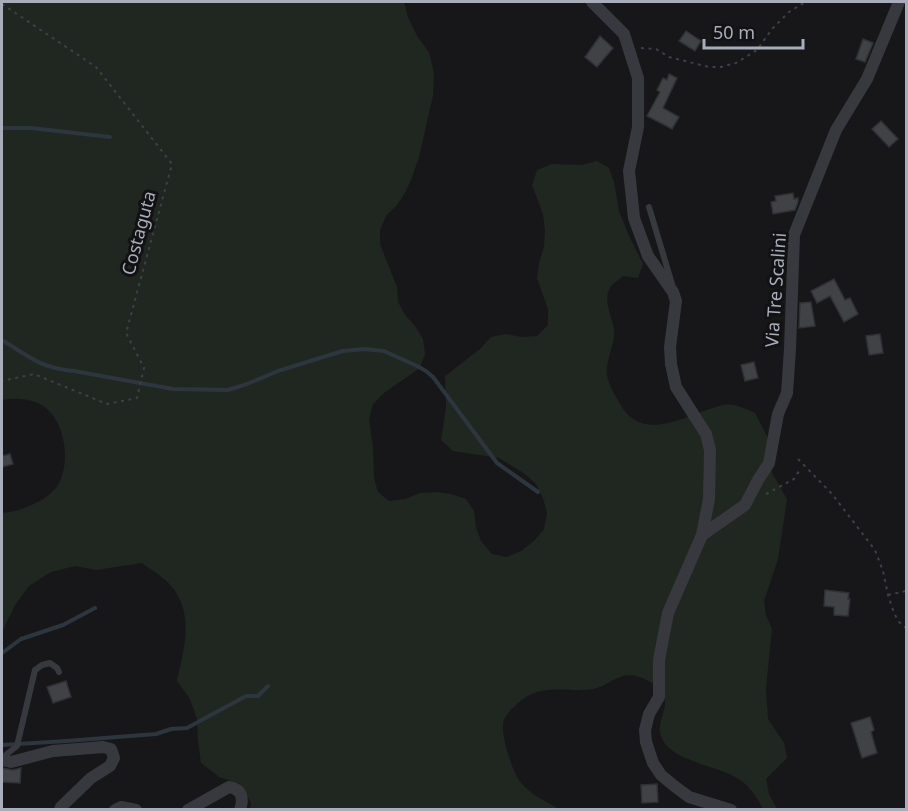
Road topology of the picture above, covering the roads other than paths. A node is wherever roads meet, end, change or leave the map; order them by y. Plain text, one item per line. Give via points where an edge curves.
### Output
1 (592, 2) edge
2 (899, 2) edge
3 (649, 207) dead end
4 (673, 292) junction
5 (702, 535) junction
6 (59, 672) dead end
7 (2, 759) edge
8 (60, 810) edge
9 (115, 810) edge
10 (136, 810) edge
11 (188, 810) edge
12 (240, 810) edge
13 (731, 810) edge

1 - 4 street via 624,34 638,78 638,127 629,171 634,218 648,256
2 - 5 street, Via Tre Scalini via 867,79 836,130 794,235 787,393 778,414 769,463 745,505
3 - 4 lane
4 - 5 street via 676,301 670,347 676,387 706,434 710,450 710,499
5 - 13 street via 668,613 659,660 660,697 649,714 646,742 653,763 673,785 689,797
6 - 7 lane via 50,663 35,670 17,746
7 - 8 street via 11,762 53,751 111,749 114,758 110,766
9 - 10 street
11 - 12 street via 229,787 240,792

